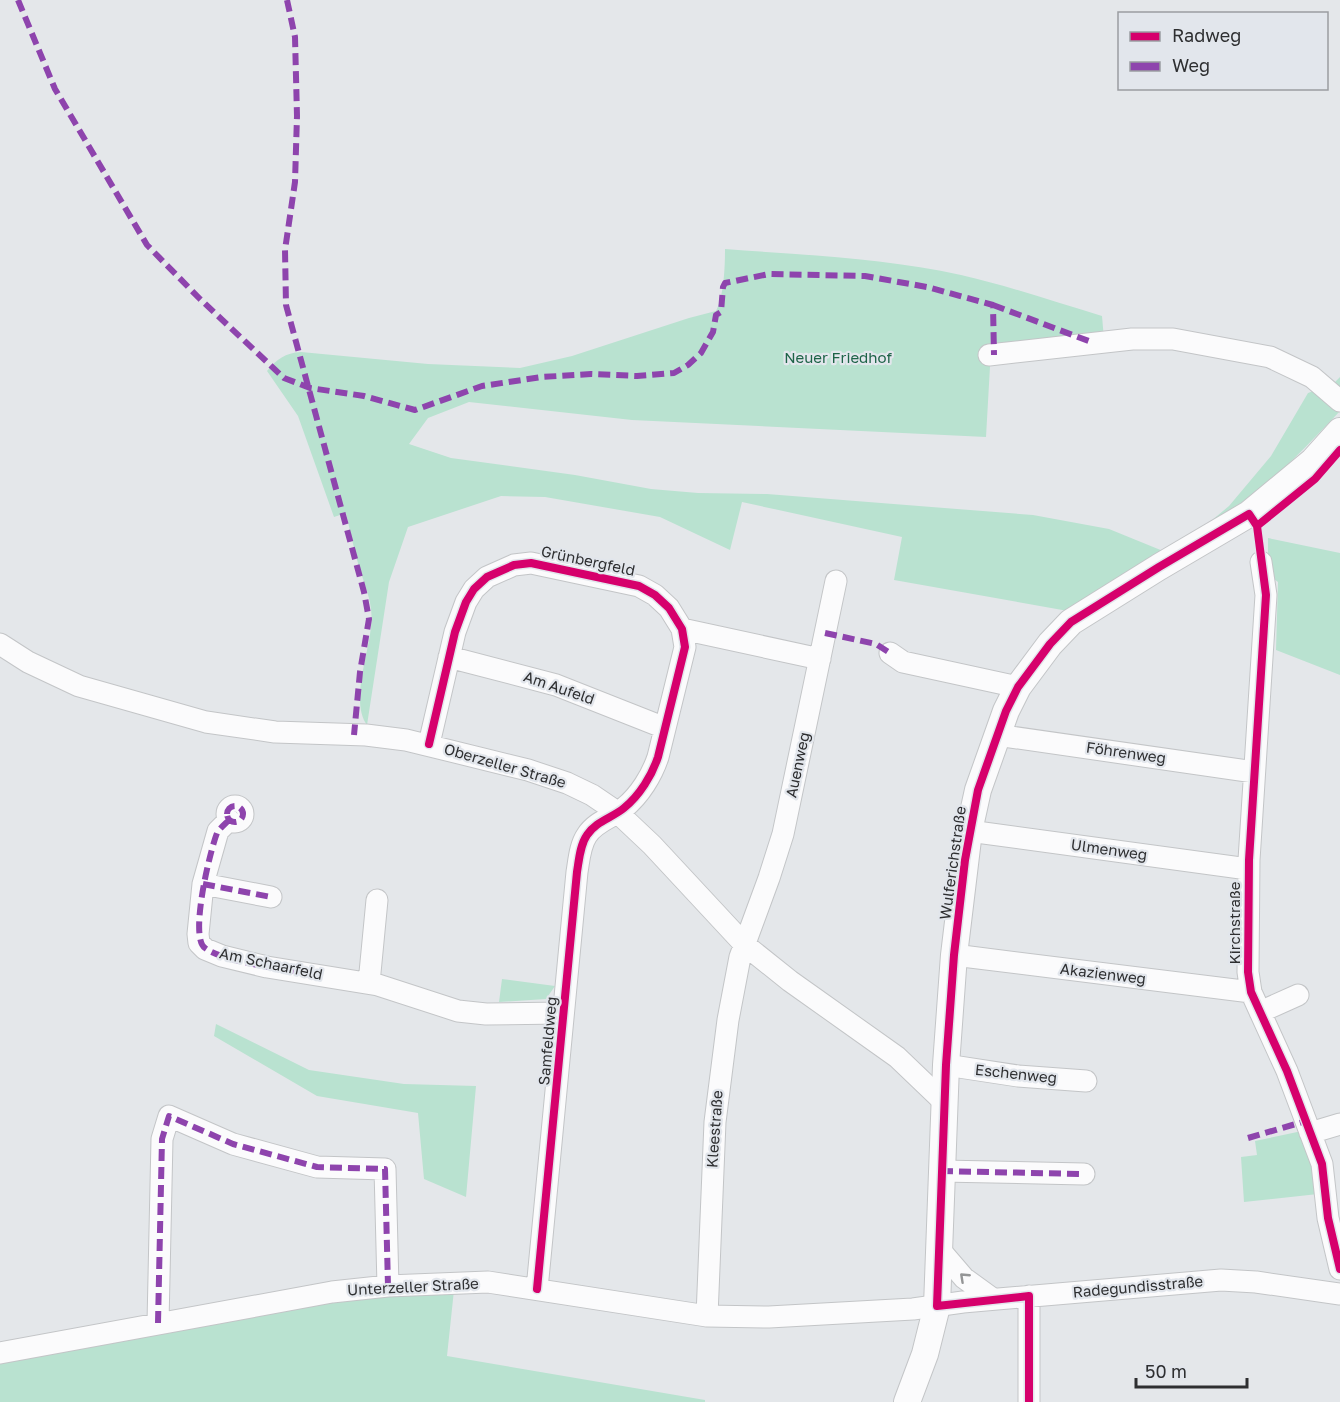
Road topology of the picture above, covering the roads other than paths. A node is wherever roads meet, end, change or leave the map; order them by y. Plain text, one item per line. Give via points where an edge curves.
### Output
1 (989, 355) dead end
2 (1340, 401) edge
3 (1340, 431) edge
4 (1261, 562) dead end
5 (836, 581) dead end
6 (682, 629) junction
7 (0, 644) edge
8 (890, 653) dead end
9 (449, 657) junction
10 (820, 658) junction
11 (1018, 687) junction
12 (665, 728) junction
13 (997, 735) junction
14 (429, 744) junction
15 (1254, 772) junction
16 (617, 812) junction
17 (229, 820) dead end
18 (969, 831) junction
19 (1248, 869) junction
20 (203, 884) junction
21 (271, 897) dead end
22 (377, 900) dead end
23 (745, 945) junction
24 (954, 955) junction
25 (369, 983) junction
26 (1251, 992) junction
27 (1298, 995) dead end
28 (1260, 1012) junction
29 (563, 1013) junction
30 (946, 1065) junction
31 (1086, 1081) dead end
32 (944, 1102) junction
33 (1340, 1124) edge
34 (1310, 1133) junction
35 (941, 1171) junction
36 (1084, 1174) dead end
37 (940, 1250) junction
38 (1340, 1269) edge
39 (388, 1286) junction
40 (537, 1289) junction
41 (1340, 1294) edge
42 (1029, 1296) junction
43 (993, 1299) junction
44 (937, 1306) junction
45 (707, 1316) junction
46 (158, 1323) junction
47 (0, 1353) edge
48 (907, 1402) edge
49 (1029, 1402) edge

1 - 2 street via 1132,339 1173,339 1269,357 1312,377
3 - 11 main road, Wulferichstraße via 1313,461 1249,514 1071,622
4 - 15 street, Kirchstraße via 1266,595
5 - 10 street, Auenweg
6 - 9 street, Grünbergfeld via 669,608 639,586 531,563 514,565 487,577 474,589 460,615
6 - 10 street
6 - 12 street via 685,647
7 - 14 street, Oberzeller Straße via 79,686 206,722 275,732 387,736
8 - 11 street via 903,662
9 - 12 street, Am Aufeld via 556,685
9 - 14 street, Grünbergfeld
10 - 23 street, Auenweg via 783,834
11 - 13 main road, Wulferichstraße
12 - 16 street via 652,774 626,807
13 - 15 street, Föhrenweg
13 - 18 main road, Wulferichstraße
14 - 16 street, Oberzeller Straße via 567,783
15 - 19 street, Kirchstraße
16 - 23 street, Oberzeller Straße
16 - 29 street, Samfeldweg via 598,822 581,849
17 - 20 street, Am Schaarfeld via 218,831
18 - 19 street, Ulmenweg
18 - 24 main road, Wulferichstraße
19 - 26 street, Kirchstraße
20 - 21 street
20 - 25 street, Am Schaarfeld via 198,934 206,949 267,967
22 - 25 street
23 - 32 street, Oberzeller Straße via 897,1057
23 - 45 street, Kleestraße via 719,1079
24 - 26 street, Akazienweg
24 - 30 main road, Wulferichstraße
25 - 29 street, Am Schaarfeld via 458,1011
26 - 28 street, Kirchstraße
27 - 28 street
28 - 34 street, Kirchstraße
29 - 40 street, Samfeldweg
30 - 31 street, Eschenweg
30 - 32 main road, Wulferichstraße
32 - 35 main road, Wulferichstraße
33 - 34 street
34 - 38 street, Kirchstraße via 1322,1164 1328,1218
35 - 36 street
35 - 37 main road, Wulferichstraße
43 -> 37 street via 964,1278
37 - 44 main road, Wulferichstraße
39 - 40 street, Unterzeller Straße via 488,1282
39 - 46 street, Unterzeller Straße
39 - 46 street via 385,1169 317,1167 233,1144 170,1116 162,1139
40 - 45 street, Unterzeller Straße
41 - 42 street, Radegundisstraße via 1221,1280
42 - 43 street, Radegundisstraße
42 - 49 street
43 - 44 street, Radegundisstraße
44 - 45 street, Unterzeller Straße via 790,1316
44 - 48 main road, Wulferichstraße
46 - 47 street, Unterzeller Straße

